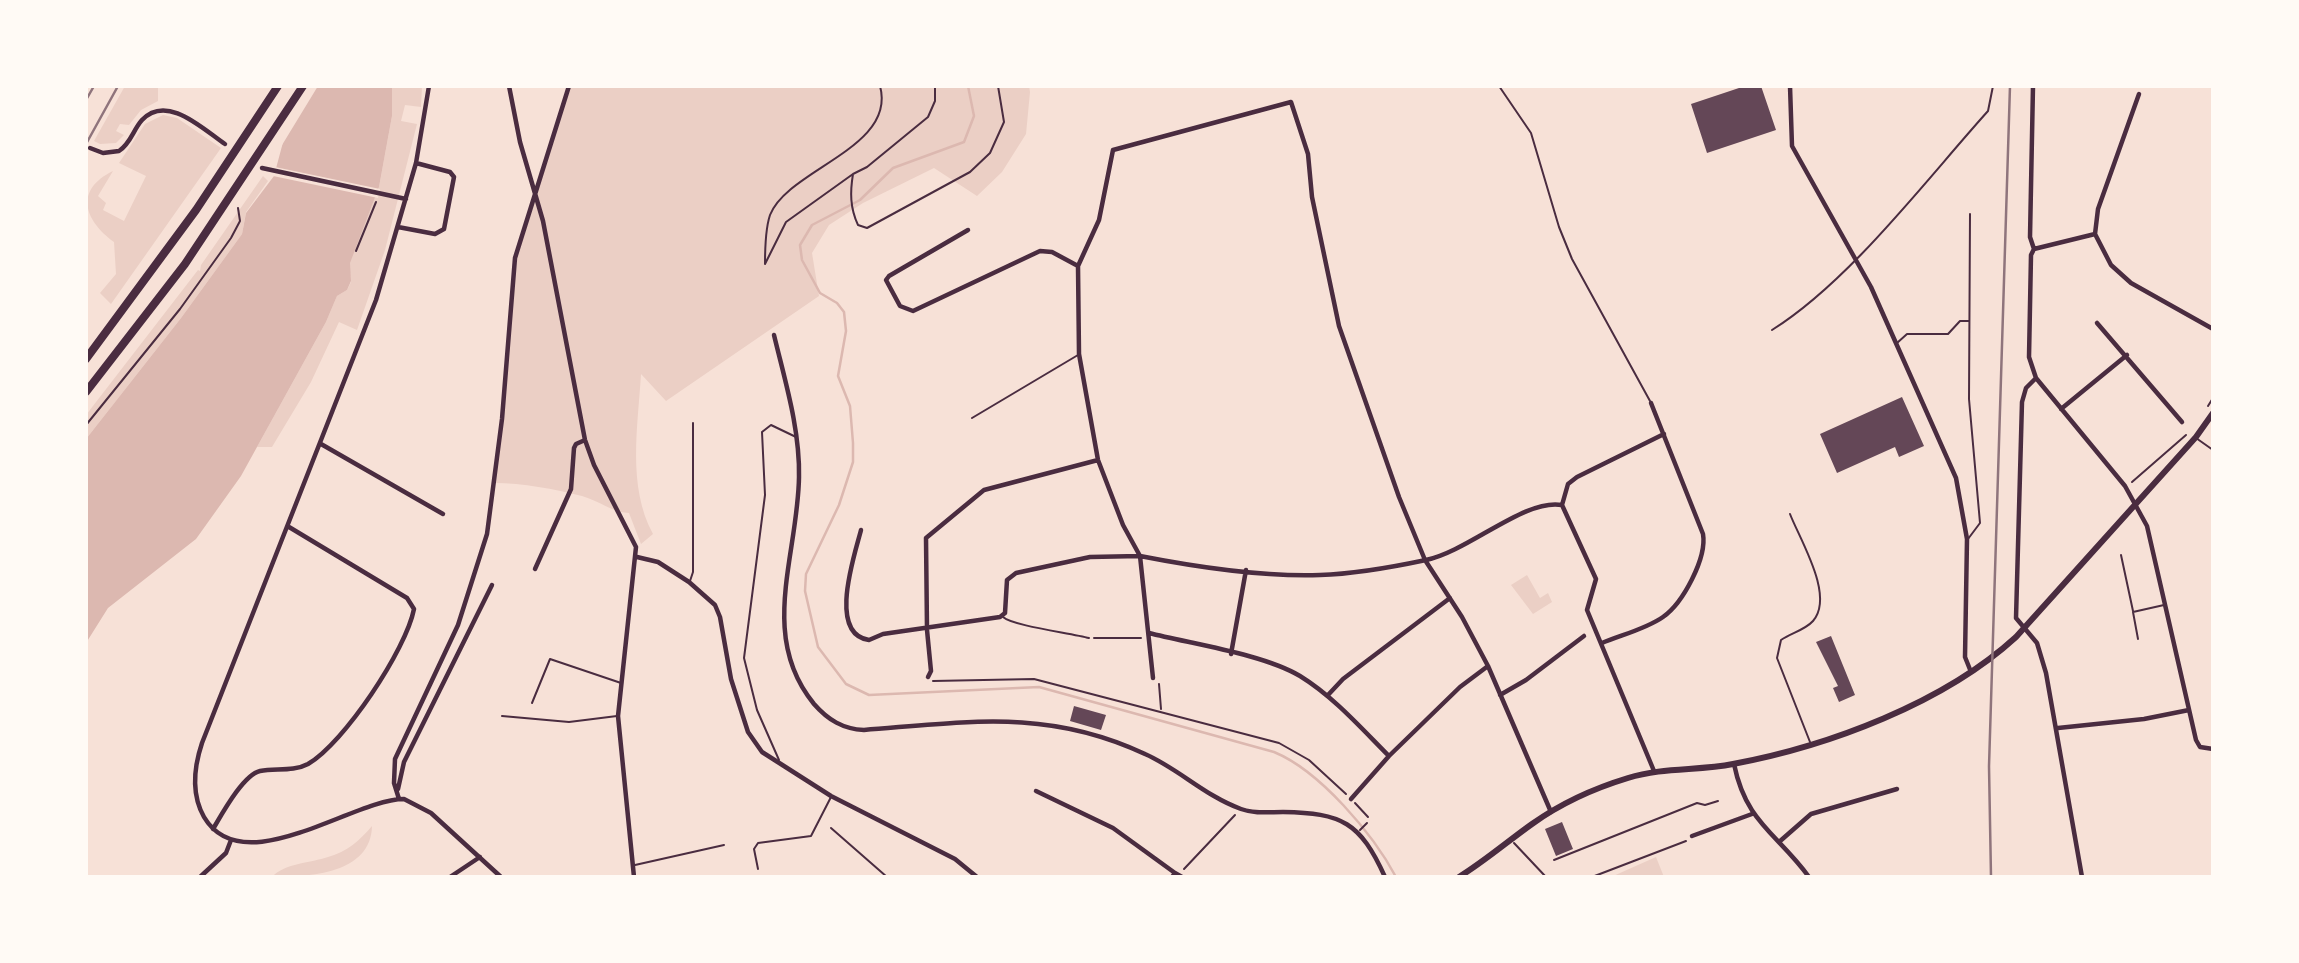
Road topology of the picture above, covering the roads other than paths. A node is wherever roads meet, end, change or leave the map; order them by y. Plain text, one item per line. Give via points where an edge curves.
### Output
1 (278, 86) edge
2 (303, 86) edge
3 (429, 86) edge
4 (509, 86) edge
5 (569, 86) edge
6 (1499, 86) edge
7 (1790, 86) edge
8 (1993, 86) edge
9 (2033, 86) edge
10 (2139, 94) dead end
11 (225, 144) dead end
12 (90, 148) dead end
13 (415, 163) junction
14 (263, 169) dead end
15 (536, 196) junction
16 (406, 199) junction
17 (1970, 214) dead end
18 (398, 227) junction
19 (968, 230) dead end
20 (2095, 234) junction
21 (2034, 250) junction
22 (1856, 257) junction
23 (1078, 266) junction
24 (1970, 321) junction
25 (2097, 323) dead end
26 (2213, 329) edge
27 (1772, 330) dead end
28 (774, 335) dead end
29 (1896, 343) junction
30 (1079, 354) junction
31 (2127, 355) junction
32 (86, 359) edge
33 (2036, 378) junction
34 (86, 392) edge
35 (1651, 403) joint
36 (2061, 409) junction
37 (2213, 413) edge
38 (972, 418) dead end
39 (2182, 422) dead end
40 (693, 423) dead end
41 (1664, 434) junction
42 (2196, 437) junction
43 (797, 438) junction
44 (585, 440) junction
45 (321, 444) junction
46 (2213, 450) edge
47 (1098, 460) junction
48 (2136, 503) junction
49 (1562, 505) junction
50 (443, 514) dead end
51 (1790, 514) dead end
52 (289, 527) junction
53 (861, 530) dead end
54 (1967, 539) junction
55 (2121, 555) dead end
56 (1140, 556) junction
57 (637, 557) junction
58 (1424, 560) junction
59 (535, 569) dead end
60 (1246, 570) junction
61 (689, 582) junction
62 (492, 584) dead end
63 (1450, 598) junction
64 (2165, 605) junction
65 (2133, 612) junction
66 (1002, 616) junction
67 (2025, 627) junction
68 (927, 630) junction
69 (1149, 636) junction
70 (1584, 636) dead end
71 (1089, 638) road end
72 (2138, 639) dead end
73 (1602, 643) junction
74 (1231, 654) junction
75 (1488, 666) junction
76 (1971, 673) junction
77 (929, 677) road end
78 (1153, 678) road end
79 (622, 683) junction
80 (1328, 695) junction
81 (1500, 695) junction
82 (532, 703) dead end
83 (2189, 710) junction
84 (502, 716) dead end
85 (618, 716) junction
86 (2058, 728) junction
87 (1811, 743) junction
88 (2213, 749) edge
89 (1389, 756) junction
90 (778, 764) junction
91 (1734, 764) junction
92 (1654, 771) junction
93 (398, 789) junction
94 (1897, 789) dead end
95 (1036, 792) dead end
96 (831, 796) junction
97 (399, 799) junction
98 (1351, 799) road end
99 (1551, 812) junction
100 (1752, 814) junction
101 (1367, 823) dead end
102 (213, 829) junction
103 (1360, 830) dead end
104 (1692, 836) road end
105 (1511, 839) junction
106 (231, 840) junction
107 (1779, 842) junction
108 (724, 845) dead end
109 (480, 857) junction
110 (634, 865) junction
111 (758, 869) dead end
112 (1177, 876) edge
113 (200, 877) edge
114 (450, 877) edge
115 (501, 877) edge
116 (634, 877) edge
117 (977, 877) edge
118 (1385, 877) edge
119 (1459, 877) edge
120 (1546, 877) edge
121 (1809, 877) edge
122 (2082, 877) edge

1 - 32 highway via 182,231
2 - 34 highway via 177,274
3 - 13 street
4 - 15 street
5 - 15 street
6 - 35 lane via 1534,139 1572,259
7 - 22 street via 1792,146
8 - 22 lane via 1988,111
9 - 21 street via 2030,237
10 - 20 street via 2098,209
11 - 12 street via 167,110 145,118 119,151 103,153
13 - 16 street
13 - 18 street via 454,177 444,229 435,234
14 - 16 street
15 - 44 street
15 - 93 street via 527,212 511,282 502,419 487,534 458,625 395,759
16 - 18 street
17 - 24 lane
18 - 45 street via 376,300
19 - 23 street via 889,276 886,280 900,306 913,311 1040,251
20 - 21 street
20 - 26 street via 2112,265 2131,283
21 - 33 street via 2029,357
22 - 27 lane via 1803,311
22 - 29 street
23 - 30 street
23 - 58 street via 1103,207 1113,150 1291,102 1308,154 1312,197 1339,326
24 - 29 lane via 1960,321 1948,334 1907,334
24 - 54 lane via 1969,399 1980,523
25 - 31 street
28 - 43 street
29 - 54 street via 1956,478
30 - 38 lane
30 - 47 street
31 - 36 street
31 - 39 street
33 - 36 street
33 - 67 street via 2026,388 2022,402 2016,618
35 - 41 street
36 - 48 street
37 - 42 main road
40 - 61 lane via 693,572
41 - 49 street via 1577,477 1568,484
41 - 73 street via 1703,534 1702,558 1667,614
42 - 46 lane
42 - 48 main road
43 - 90 lane via 777,425 762,432 765,495 744,647 748,681 779,756
43 - 118 street via 799,477 782,627 790,666 827,717 864,730 984,719 1046,723 1144,753 1240,808 1337,817 1357,832
44 - 57 street via 632,537
44 - 59 street via 574,449 571,489
45 - 50 street
45 - 52 street
47 - 56 street
47 - 68 street via 984,489 926,538
48 - 64 street via 2147,526
48 - 67 main road
49 - 58 street via 1541,504 1458,550
49 - 73 street via 1596,579 1586,605
51 - 87 lane via 1821,598 1814,620 1781,640 1777,658
52 - 102 street via 198,755 196,793
52 - 102 street via 407,598 414,609 411,623 357,713 314,759 295,769 251,775
53 - 68 street via 845,599 850,625 869,640 883,634
54 - 76 street via 1965,657
55 - 65 lane
56 - 60 street
56 - 66 street via 1090,557 1016,573 1007,580
56 - 69 street
57 - 61 street via 658,562
57 - 79 street
58 - 60 street via 1321,575
58 - 63 street
60 - 74 street
61 - 90 street via 715,606 720,617 748,732
62 - 93 street via 404,762
63 - 75 street
63 - 80 street
64 - 65 lane
64 - 83 street
65 - 72 lane
66 - 68 street
66 - 71 lane via 1010,623
67 - 76 main road
67 - 86 street via 2037,643
68 - 77 street
69 - 74 street
69 - 78 street
70 - 81 street
73 - 92 street
74 - 80 street via 1273,664
75 - 81 street
75 - 89 street
76 - 87 main road via 1915,704
79 - 82 lane via 550,659
79 - 85 street
80 - 89 street
81 - 99 street
83 - 86 street
83 - 88 street via 2200,747
84 - 85 lane via 569,722
85 - 110 street
86 - 122 street
87 - 91 main road
89 - 98 street
90 - 96 street
91 - 92 main road
91 - 100 street
92 - 99 main road
93 - 97 street
94 - 107 street via 1811,814
95 - 112 street via 1113,828
96 - 111 lane via 811,836 758,843 754,849
96 - 117 street via 955,859
97 - 106 street via 262,841
97 - 109 street via 420,805
99 - 105 main road
100 - 104 street
100 - 107 street
101 - 103 lane
102 - 106 street
105 - 119 main road
105 - 120 lane
106 - 113 street via 226,853
107 - 121 street
108 - 110 lane
109 - 114 street
109 - 115 street
110 - 116 street

